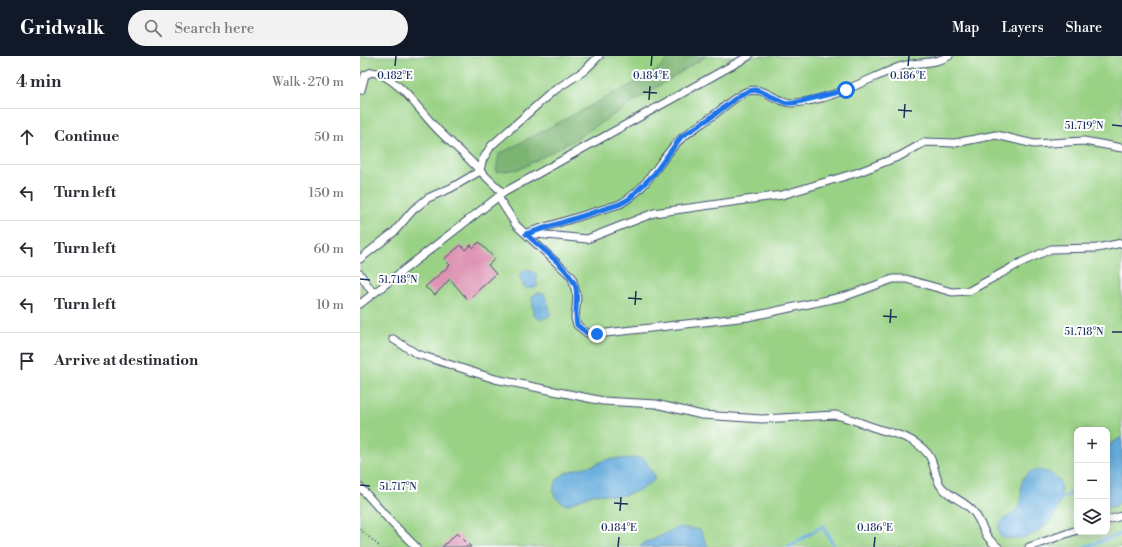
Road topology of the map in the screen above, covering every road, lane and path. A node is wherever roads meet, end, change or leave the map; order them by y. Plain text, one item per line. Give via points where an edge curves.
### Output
1 (599, 56) edge
2 (749, 56) edge
3 (949, 56) edge
4 (361, 90) dead end
5 (1122, 148) edge
6 (480, 171) junction
7 (501, 195) junction
8 (526, 234) junction
9 (1122, 243) edge
10 (360, 259) edge
11 (360, 274) edge
12 (373, 293) junction
13 (360, 304) edge
14 (392, 339) dead end
15 (360, 487) edge
16 (1122, 516) edge
17 (1110, 519) edge
18 (360, 529) edge
19 (1074, 531) edge
20 (380, 547) edge
21 (416, 547) edge
22 (998, 547) edge
23 (1029, 547) edge

1 - 6 lane via 585,70 552,92 491,146 482,161
2 - 7 lane
3 - 8 lane via 939,61 900,67 846,90 805,101 786,103 762,92 749,91 681,137 654,174 629,199
4 - 6 lane via 365,75 372,72 387,78 414,102
5 - 8 lane via 1084,142 1034,144 996,135 955,143 925,142 900,156 859,172 782,195 654,212 587,239
6 - 7 lane
6 - 10 lane via 428,198 413,210 394,232
7 - 8 lane via 516,224
7 - 12 lane
8 - 9 lane via 572,277 577,297 577,325 587,333 597,334 748,317 846,296 893,278 906,279 952,292 969,292 1051,249 1096,248
11 - 12 lane
12 - 13 lane
14 - 22 lane via 417,354 445,364 533,388 603,401 656,404 702,415 762,419 835,415 900,434 928,454 940,485 976,514 987,539
15 - 21 lane
16 - 17 lane
18 - 20 path
19 - 23 lane

